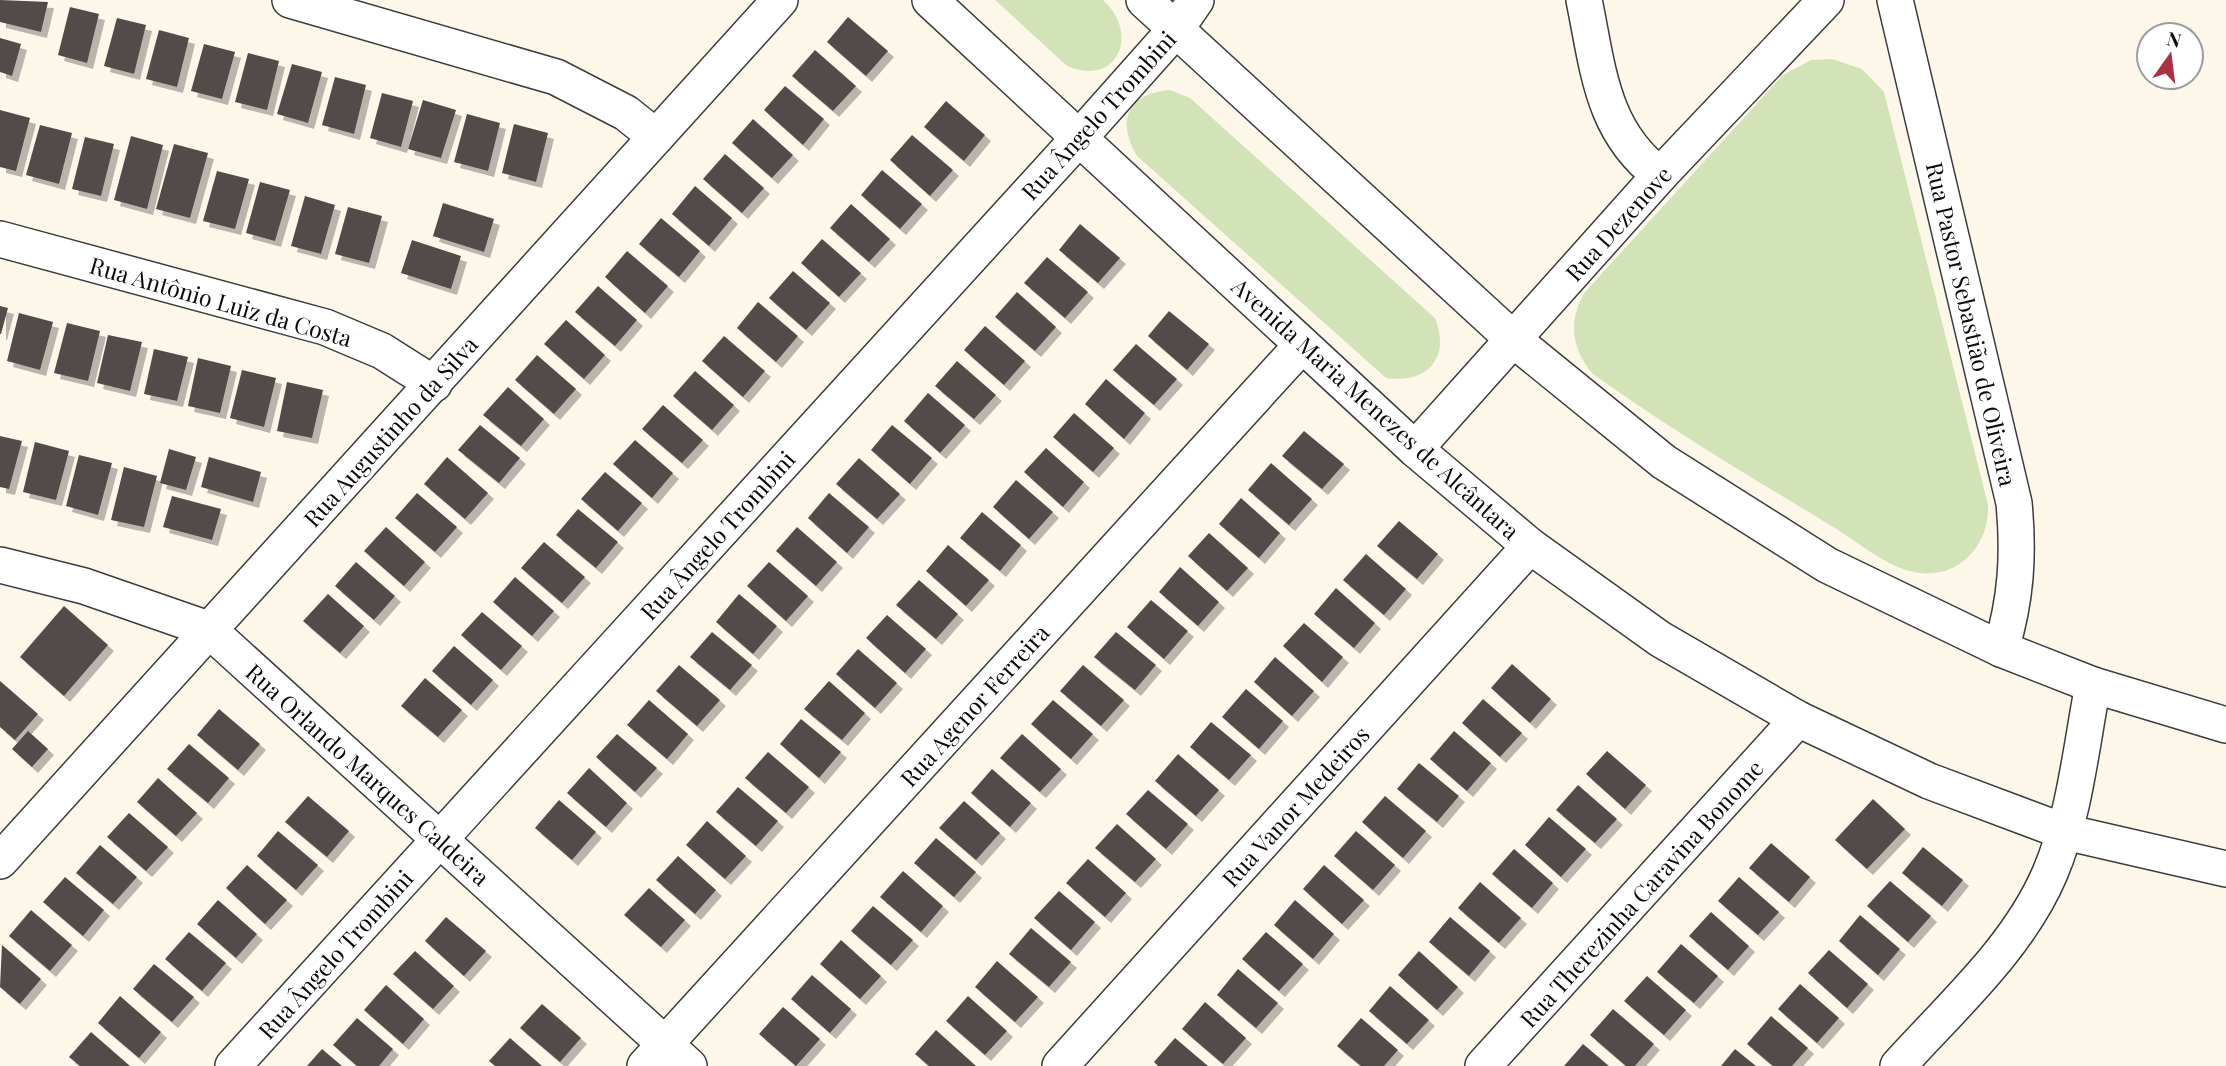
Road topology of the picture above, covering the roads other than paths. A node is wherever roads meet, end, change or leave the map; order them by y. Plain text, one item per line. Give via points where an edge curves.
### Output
1 (290, 0) edge
2 (780, 0) edge
3 (930, 0) edge
4 (1144, 0) edge
5 (1196, 0) edge
6 (1584, 0) edge
7 (1825, 0) edge
8 (1895, 0) edge
9 (1176, 29) junction
10 (656, 137) junction
11 (1079, 138) junction
12 (1660, 175) junction
13 (0, 239) edge
14 (1514, 340) junction
15 (1302, 345) junction
16 (433, 384) junction
17 (1415, 449) junction
18 (1530, 546) junction
19 (0, 565) edge
20 (208, 629) junction
21 (2001, 649) junction
22 (2093, 685) junction
23 (1798, 719) junction
24 (2226, 725) edge
25 (2065, 832) junction
26 (440, 839) junction
27 (0, 861) edge
28 (2226, 869) edge
29 (666, 1059) edge
30 (233, 1066) edge
31 (1060, 1066) edge
32 (1483, 1066) edge
33 (1898, 1066) edge

1 - 10 street via 556,77 626,113
2 - 10 street, Rua Augustinho da Silva
3 - 11 street, Avenida Maria Menezes de Alcântara
4 - 9 street
5 - 9 street, Rua Ângelo Trombini
6 - 12 street via 1617,130 1643,163
7 - 12 street, Rua Dezenove
8 - 21 street, Rua Pastor Sebastião de Oliveira via 2014,503 2017,576
9 - 11 street, Rua Ângelo Trombini
9 - 14 street
10 - 16 street, Rua Augustinho da Silva
11 - 15 street, Avenida Maria Menezes de Alcântara
11 - 26 street, Rua Ângelo Trombini
12 - 14 street, Rua Dezenove
13 - 16 street, Rua Antônio Luiz da Costa via 326,327 382,351
14 - 17 street, Rua Dezenove
14 - 21 street via 1664,462 1827,565
15 - 17 street, Avenida Maria Menezes de Alcântara
15 - 29 street, Rua Agenor Ferreira
16 - 20 street, Rua Augustinho da Silva
17 - 18 street, Avenida Maria Menezes de Alcântara
18 - 23 street, Avenida Maria Menezes de Alcântara via 1660,639
18 - 31 street, Rua Vanor Medeiros
19 - 20 street, Rua Orlando Marques Caldeira via 83,586
20 - 26 street, Rua Orlando Marques Caldeira
20 - 27 street, Rua Augustinho da Silva
21 - 22 street
22 - 24 street
22 - 25 street
23 - 25 street, Avenida Maria Menezes de Alcântara via 1929,781
23 - 32 street, Rua Therezinha Caravina Bonome
25 - 28 street, Avenida Maria Menezes de Alcântara
25 - 33 street via 2028,916 2000,954
26 - 29 street, Rua Orlando Marques Caldeira
26 - 30 street, Rua Ângelo Trombini

